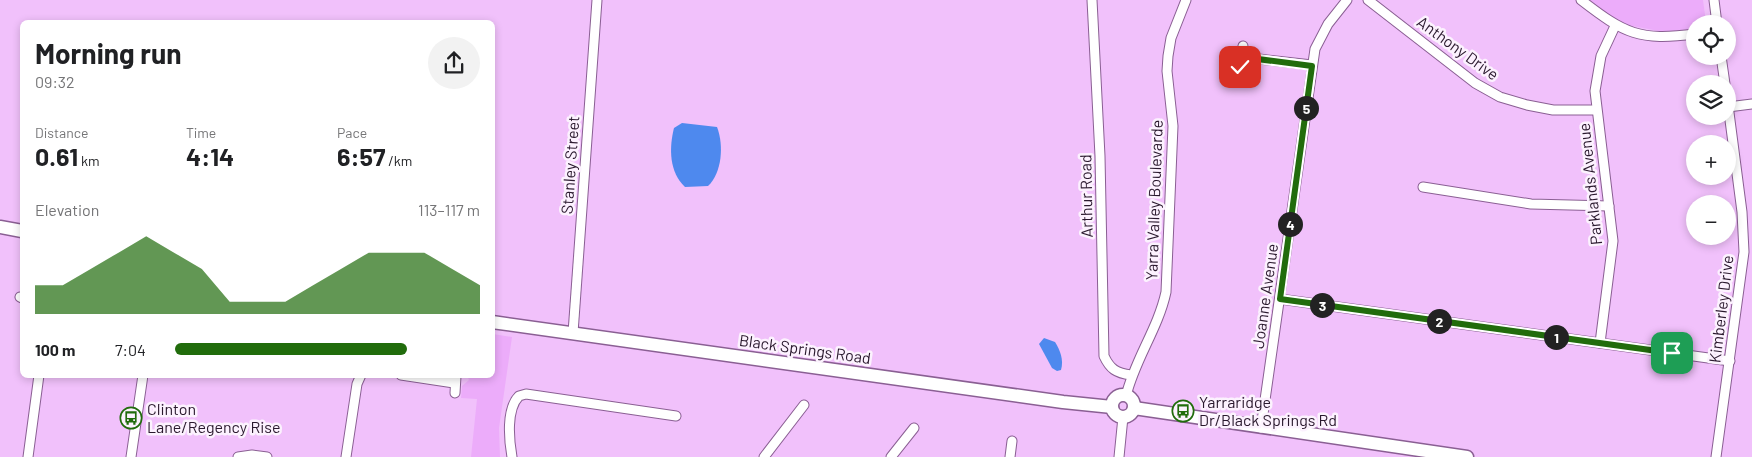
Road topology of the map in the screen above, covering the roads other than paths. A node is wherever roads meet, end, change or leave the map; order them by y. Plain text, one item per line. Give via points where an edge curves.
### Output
1 (596, 0) edge
2 (1092, 0) edge
3 (1186, 0) edge
4 (1347, 0) edge
5 (1368, 0) edge
6 (1582, 0) edge
7 (1714, 0) edge
8 (1716, 15) edge
9 (1615, 26) junction
10 (1686, 35) edge
11 (1243, 46) dead end
12 (1242, 57) junction
13 (1312, 66) junction
14 (1240, 67) dead end
15 (1752, 104) edge
16 (1736, 105) edge
17 (1596, 110) junction
18 (1731, 125) edge
19 (1423, 187) dead end
20 (1610, 206) junction
21 (0, 227) edge
22 (20, 231) edge
23 (1748, 232) edge
24 (1280, 299) junction
25 (495, 322) edge
26 (573, 333) junction
27 (1600, 343) junction
28 (1730, 361) junction
29 (1131, 375) junction
30 (39, 378) edge
31 (142, 378) edge
32 (360, 378) edge
33 (442, 378) edge
34 (455, 379) edge
35 (455, 393) dead end
36 (1126, 396) junction
37 (804, 405) dead end
38 (1112, 406) junction
39 (1134, 408) junction
40 (676, 416) dead end
41 (1123, 417) junction
42 (914, 428) dead end
43 (1261, 428) junction
44 (1012, 441) dead end
45 (1442, 455) edge
46 (28, 457) edge
47 (131, 457) edge
48 (238, 457) edge
49 (267, 457) edge
50 (346, 457) edge
51 (512, 457) edge
52 (764, 457) edge
53 (891, 457) edge
54 (1010, 457) edge
55 (1119, 457) edge
56 (1467, 457) edge
57 (1716, 457) edge

1 - 26 street, Stanley Street
2 - 29 street, Arthur Road via 1100,156 1104,356 1110,368
3 - 29 street, Yarra Valley Boulevarde via 1171,38 1168,56 1173,126 1166,292 1161,316
4 - 13 street, Joanne Avenue via 1319,37
5 - 17 street, Anthony Drive via 1475,83 1500,97 1554,110
6 - 9 street
7 - 8 street
9 - 10 street via 1653,37
9 - 17 street, Parklands Avenue via 1596,73
11 - 12 street
12 - 13 street
12 - 14 street
13 - 24 street, Joanne Avenue
15 - 16 street
17 - 20 street, Parklands Avenue
18 - 23 street, Kimberley Drive
19 - 20 street via 1531,204
20 - 27 street, Parklands Avenue via 1613,241
21 - 22 main road
23 - 28 street, Kimberley Drive
24 - 27 street
24 - 43 street, Joanne Avenue
25 - 26 main road, Black Springs Road
26 - 38 main road, Black Springs Road via 1063,402
27 - 28 street
28 - 57 street, Kimberley Drive
29 - 36 street, Yarra Valley Boulevarde
30 - 46 street
31 - 47 street
32 - 50 street
33 - 34 street
34 - 35 street
36 - 38 main road via 1116,398
36 - 39 main road
37 - 52 street
38 - 41 main road via 1114,413
39 - 41 main road via 1131,414
39 - 43 main road
40 - 51 street via 519,396 512,408
41 - 55 street
42 - 53 street
43 - 45 main road
44 - 54 street
45 - 56 main road
48 - 49 street

